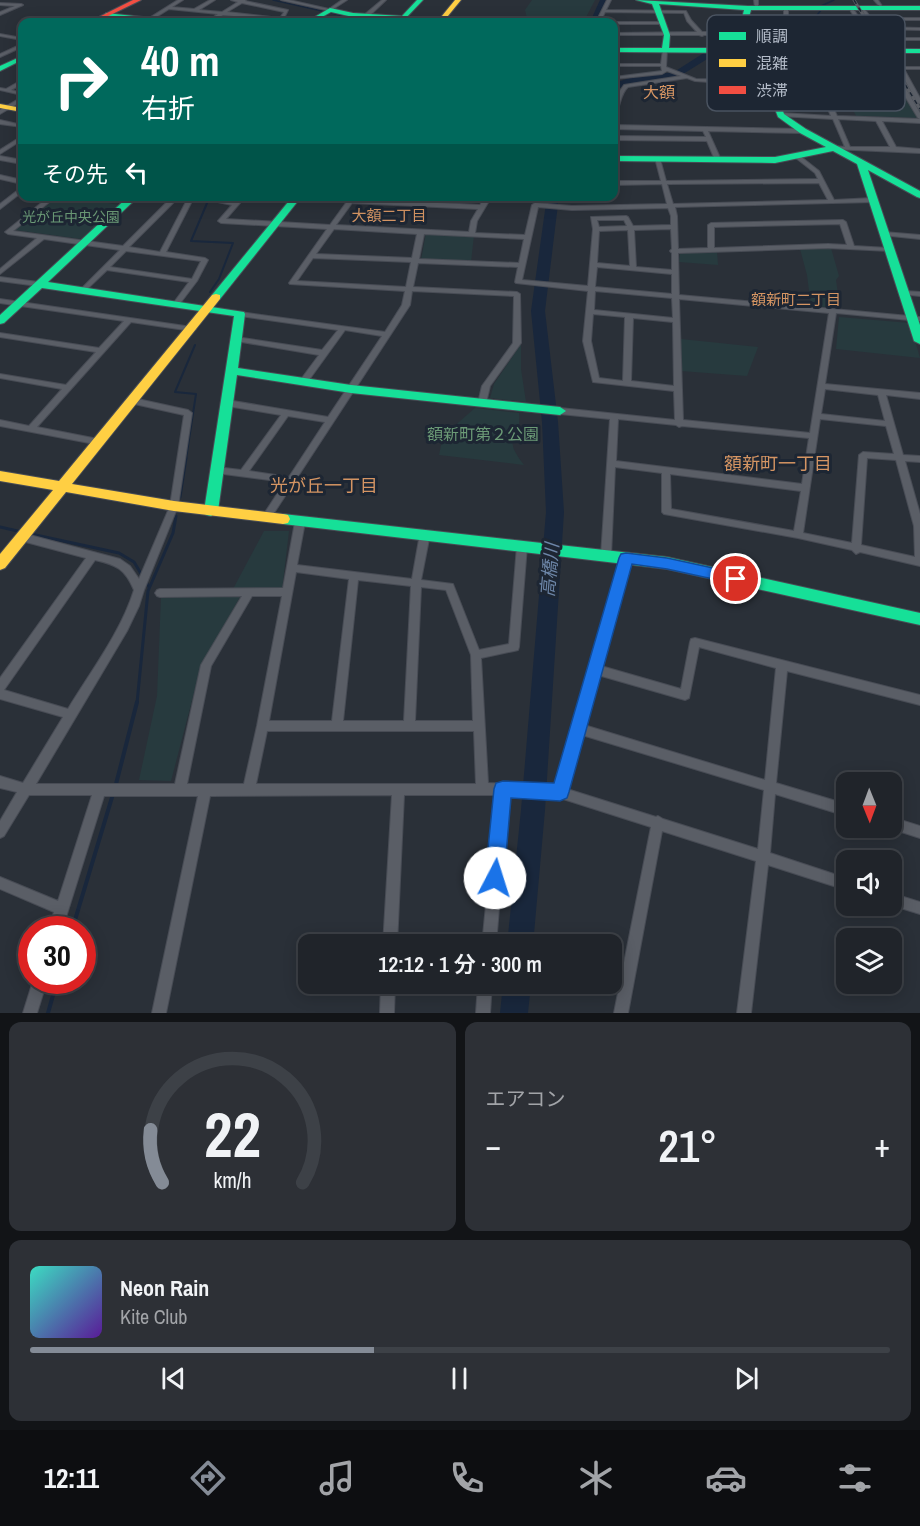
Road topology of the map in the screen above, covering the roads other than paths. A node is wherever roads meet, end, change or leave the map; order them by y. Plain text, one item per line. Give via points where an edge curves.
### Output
1 (138, 0) edge
2 (144, 0) edge
3 (181, 0) edge
4 (213, 0) edge
5 (233, 0) edge
6 (283, 0) edge
7 (315, 0) edge
8 (345, 0) edge
9 (384, 0) edge
10 (420, 0) edge
11 (458, 0) edge
12 (609, 0) edge
13 (639, 0) edge
14 (243, 1) edge
15 (0, 4) edge
16 (879, 4) edge
17 (307, 5) junction
18 (754, 5) edge
19 (169, 8) junction
20 (786, 8) junction
21 (194, 10) junction
22 (328, 11) junction
23 (603, 11) junction
24 (222, 13) junction
25 (860, 13) junction
26 (0, 14) edge
27 (659, 14) edge
28 (786, 15) edge
29 (850, 15) edge
30 (862, 15) edge
31 (890, 15) edge
32 (366, 16) junction
33 (919, 17) edge
34 (106, 18) edge
35 (152, 18) edge
36 (214, 18) edge
37 (271, 18) edge
38 (282, 18) edge
39 (315, 18) edge
40 (404, 18) joint
41 (443, 18) edge
42 (601, 18) edge
43 (618, 22) edge
44 (905, 29) edge
45 (920, 29) edge
46 (618, 32) edge
47 (702, 35) junction
48 (2, 36) edge
49 (707, 36) edge
50 (18, 38) edge
51 (920, 39) edge
52 (905, 42) edge
53 (18, 47) edge
54 (905, 49) edge
55 (618, 50) edge
56 (665, 50) junction
57 (707, 50) edge
58 (920, 51) edge
59 (0, 56) edge
60 (18, 62) edge
61 (618, 65) edge
62 (664, 67) junction
63 (0, 71) edge
64 (685, 76) junction
65 (905, 76) edge
66 (618, 78) edge
67 (707, 81) edge
68 (18, 84) edge
69 (3, 90) edge
70 (905, 92) edge
71 (18, 93) edge
72 (18, 101) edge
73 (920, 102) edge
74 (618, 105) edge
75 (3, 108) edge
76 (18, 110) edge
77 (780, 111) edge
78 (832, 111) edge
79 (781, 115) junction
80 (835, 117) junction
81 (878, 119) junction
82 (920, 119) edge
83 (0, 122) edge
84 (11, 124) junction
85 (18, 125) edge
86 (618, 127) edge
87 (705, 129) junction
88 (0, 130) edge
89 (803, 131) junction
90 (618, 138) edge
91 (709, 139) junction
92 (18, 141) edge
93 (841, 148) junction
94 (894, 149) junction
95 (920, 150) edge
96 (0, 152) edge
97 (798, 157) junction
98 (0, 158) edge
99 (618, 159) edge
100 (657, 159) junction
101 (718, 160) junction
102 (18, 161) edge
103 (861, 163) junction
104 (0, 177) edge
105 (18, 181) edge
106 (821, 181) junction
107 (618, 183) edge
108 (663, 183) junction
109 (18, 192) edge
110 (920, 195) edge
111 (873, 200) junction
112 (47, 201) edge
113 (129, 201) edge
114 (172, 201) edge
115 (191, 201) edge
116 (221, 201) edge
117 (239, 201) edge
118 (294, 201) edge
119 (351, 201) edge
120 (384, 201) edge
121 (486, 201) edge
122 (536, 201) edge
123 (571, 201) edge
124 (832, 202) junction
125 (236, 204) junction
126 (537, 205) junction
127 (672, 206) junction
128 (0, 207) edge
129 (482, 207) junction
130 (569, 207) junction
131 (275, 225) junction
132 (674, 227) junction
133 (331, 228) junction
134 (631, 228) junction
135 (596, 229) junction
136 (4, 232) edge
137 (421, 232) junction
138 (472, 234) junction
139 (884, 234) junction
140 (42, 237) junction
141 (528, 237) junction
142 (920, 237) edge
143 (83, 242) junction
144 (125, 248) junction
145 (851, 248) junction
146 (711, 250) junction
147 (888, 250) junction
148 (673, 251) junction
149 (162, 254) junction
150 (311, 256) junction
151 (415, 261) junction
152 (522, 265) junction
153 (593, 265) junction
154 (105, 268) junction
155 (633, 268) junction
156 (0, 272) edge
157 (674, 272) junction
158 (0, 279) edge
159 (194, 281) junction
160 (520, 282) junction
161 (38, 284) junction
162 (591, 289) junction
163 (409, 290) junction
164 (82, 291) junction
165 (904, 293) junction
166 (516, 294) junction
167 (920, 294) edge
168 (675, 296) junction
169 (0, 301) edge
170 (20, 302) junction
171 (176, 305) junction
172 (207, 310) junction
173 (833, 311) junction
174 (590, 312) junction
175 (240, 314) junction
176 (629, 316) junction
177 (916, 319) edge
178 (129, 320) junction
179 (675, 320) junction
180 (0, 321) edge
181 (342, 328) junction
182 (192, 329) junction
183 (387, 334) junction
184 (0, 335) edge
185 (237, 339) junction
186 (920, 341) edge
187 (101, 351) junction
188 (324, 353) junction
189 (232, 371) junction
190 (0, 376) edge
191 (303, 382) junction
192 (627, 383) junction
193 (821, 386) junction
194 (68, 388) junction
195 (351, 389) junction
196 (678, 389) junction
197 (878, 392) junction
198 (920, 396) edge
199 (133, 401) junction
200 (226, 403) junction
201 (482, 403) junction
202 (560, 411) joint
203 (286, 413) junction
204 (817, 416) junction
205 (614, 417) junction
206 (330, 420) junction
207 (0, 423) edge
208 (679, 424) junction
209 (890, 424) junction
210 (31, 429) junction
211 (814, 436) junction
212 (100, 442) junction
213 (899, 457) junction
214 (920, 459) edge
215 (612, 464) junction
216 (216, 470) junction
217 (666, 471) junction
218 (243, 474) junction
219 (0, 476) edge
220 (291, 480) junction
221 (805, 488) junction
222 (62, 489) junction
223 (176, 507) junction
224 (211, 511) junction
225 (267, 517) junction
226 (300, 522) junction
227 (425, 534) junction
228 (798, 535) junction
229 (22, 537) junction
230 (525, 546) junction
231 (856, 550) junction
232 (606, 555) junction
233 (93, 556) junction
234 (626, 558) junction
235 (920, 562) edge
236 (0, 564) edge
237 (291, 568) junction
238 (354, 575) junction
239 (416, 583) junction
240 (138, 590) junction
241 (287, 592) junction
242 (160, 593) dead end
243 (249, 593) junction
244 (920, 619) edge
245 (476, 655) junction
246 (782, 665) junction
247 (594, 669) junction
248 (0, 687) edge
249 (0, 694) edge
250 (920, 700) edge
251 (70, 714) junction
252 (263, 726) junction
253 (337, 726) junction
254 (409, 726) junction
255 (480, 726) junction
256 (577, 728) junction
257 (0, 782) edge
258 (769, 787) junction
259 (180, 788) junction
260 (25, 789) junction
261 (398, 789) junction
262 (482, 789) junction
263 (503, 789) junction
264 (103, 790) junction
265 (205, 790) junction
266 (249, 790) junction
267 (560, 792) junction
268 (836, 807) edge
269 (658, 822) junction
270 (902, 826) edge
271 (0, 832) edge
272 (920, 832) edge
273 (763, 858) junction
274 (836, 881) edge
275 (0, 883) edge
276 (902, 902) edge
277 (920, 908) edge
278 (62, 909) junction
279 (60, 916) edge
280 (391, 934) edge
281 (490, 934) edge
282 (36, 994) edge
283 (388, 994) edge
284 (484, 994) edge
285 (30, 1013) edge
286 (159, 1013) edge
287 (387, 1013) edge
288 (483, 1013) edge
289 (621, 1013) edge
290 (744, 1013) edge

1 - 34 street
2 - 34 street
3 - 19 street via 166,7
4 - 21 street
5 - 14 street
6 - 17 street
7 - 17 street
8 - 22 street
9 - 32 street
10 - 40 street
11 - 41 street
12 - 23 street
13 - 27 street
14 - 24 street
14 - 38 street via 287,11
15 - 26 street via 21,5
16 - 25 street
16 - 33 street
17 - 22 street
18 - 20 street
18 - 27 street
19 - 21 street
19 - 35 street
20 - 25 street via 828,7
20 - 28 street
21 - 24 street
22 - 32 street
22 - 39 street
23 - 27 street
23 - 42 street
24 - 36 street
24 - 37 street
25 - 29 street
25 - 30 street
25 - 31 street
27 - 43 street
27 - 46 street
27 - 47 street
27 - 47 street via 685,12
27 - 56 street
32 - 40 street
44 - 45 street
47 - 49 street
48 - 50 street
51 - 52 street
53 - 59 street
54 - 58 street
55 - 56 street
56 - 57 street
56 - 62 street
60 - 63 street
61 - 62 street
62 - 64 street
62 - 66 street via 662,73
64 - 67 street
64 - 74 street via 626,86
65 - 73 street
68 - 69 street
69 - 71 street
70 - 82 street
72 - 75 street
75 - 76 street
77 - 79 street
78 - 80 street
79 - 80 street
79 - 89 street
80 - 81 street
80 - 93 street
81 - 82 street
81 - 94 street
83 - 84 street
84 - 85 street
84 - 88 street
86 - 87 street
87 - 89 street
87 - 91 street
89 - 93 street
90 - 91 street
91 - 101 street
92 - 96 street
93 - 94 street
93 - 97 street
93 - 103 street
94 - 95 street
97 - 101 street
97 - 106 street via 817,172
98 - 102 street
99 - 100 street
100 - 101 street
100 - 108 street
103 - 110 street
103 - 111 street
104 - 105 street
106 - 108 street
106 - 124 street
107 - 108 street
108 - 127 street
109 - 128 street
111 - 124 street
111 - 139 street
112 - 136 street
113 - 143 street
114 - 144 street
115 - 149 street
116 - 125 street
117 - 125 street
118 - 131 street
119 - 133 street
120 - 129 street
121 - 129 street
122 - 126 street
123 - 130 street
124 - 127 street
125 - 131 street via 221,221
126 - 130 street
126 - 141 street
127 - 130 street
127 - 132 street
129 - 138 street
131 - 133 street
131 - 172 street
132 - 134 street
132 - 148 street
133 - 137 street
133 - 150 street
134 - 135 street
134 - 135 street via 626,218 593,218
134 - 155 street
135 - 153 street
136 - 140 street
137 - 138 street
137 - 151 street
138 - 141 street
139 - 142 street
139 - 147 street
140 - 143 street
140 - 156 street
141 - 152 street
143 - 144 street
143 - 161 street
144 - 149 street
144 - 154 street
145 - 146 street
145 - 146 street via 843,222 711,225
145 - 147 street
146 - 148 street
147 - 165 street
148 - 157 street
149 - 159 street via 205,260
150 - 151 street
150 - 163 street via 292,283
151 - 152 street
151 - 163 street
152 - 160 street
153 - 155 street
153 - 162 street
154 - 159 street
154 - 164 street
155 - 157 street
157 - 168 street
158 - 161 street
159 - 171 street
160 - 162 street
160 - 166 street
161 - 164 street
161 - 170 street
162 - 168 street
162 - 174 street
163 - 166 street
163 - 183 street via 406,305
164 - 171 street
165 - 167 street
165 - 177 street
166 - 201 street via 517,343 486,386
168 - 173 street
168 - 179 street
169 - 170 street
170 - 178 street
170 - 180 street
171 - 172 street
172 - 175 street
172 - 182 street
173 - 177 street
173 - 193 street
174 - 176 street
174 - 192 street via 587,341 596,380
175 - 181 street
175 - 185 street
176 - 179 street
176 - 192 street
177 - 186 street
178 - 182 street
178 - 187 street
179 - 196 street
181 - 183 street
181 - 188 street
182 - 199 street
183 - 195 street
184 - 187 street
185 - 188 street
185 - 189 street
187 - 194 street
188 - 191 street
189 - 191 street
189 - 200 street
190 - 194 street
191 - 195 street
192 - 196 street
193 - 197 street
193 - 204 street
194 - 210 street
195 - 201 street
195 - 206 street
196 - 208 street
197 - 198 street
197 - 209 street
199 - 212 street
199 - 223 street via 188,412
200 - 203 street
200 - 216 street
201 - 202 street
202 - 205 street
203 - 206 street
203 - 218 street
204 - 209 street
204 - 211 street
205 - 208 street
205 - 215 street
206 - 220 street
207 - 210 street
208 - 211 street
209 - 213 street
210 - 212 street
211 - 221 street
212 - 222 street
213 - 214 street
213 - 231 street via 862,455
213 - 235 street via 919,526
215 - 217 street
215 - 232 street
216 - 218 street
216 - 224 street
217 - 221 street
217 - 228 street via 667,512
218 - 220 street
219 - 222 street
220 - 225 street
221 - 228 street
222 - 223 street
222 - 229 street
223 - 224 street
223 - 240 street
224 - 225 street
225 - 226 street
226 - 227 street
226 - 237 street
227 - 230 street
227 - 239 street
228 - 231 street
229 - 233 street
229 - 236 street
230 - 232 street
230 - 245 street via 514,647
231 - 235 street
232 - 234 street
233 - 240 street via 122,562 132,573
233 - 248 street
234 - 244 street via 667,563
234 - 247 street
237 - 238 street
237 - 241 street
238 - 239 street
238 - 253 street
239 - 245 street via 450,587
239 - 254 street
240 - 251 street via 123,628
241 - 243 street
241 - 252 street
242 - 243 street
243 - 259 street via 206,665
245 - 255 street
246 - 247 street via 695,642 685,695
246 - 250 street
246 - 258 street
247 - 256 street
249 - 251 street
251 - 260 street
252 - 253 street
252 - 266 street
253 - 254 street
254 - 255 street
255 - 262 street
256 - 258 street
256 - 267 street
257 - 260 street
258 - 268 street
258 - 273 street
259 - 264 street
259 - 265 street
260 - 264 street
260 - 271 street
261 - 262 street
261 - 266 street
261 - 280 street
262 - 263 street
263 - 267 street
263 - 281 street
264 - 278 street
265 - 266 street
265 - 286 street
267 - 269 street
269 - 273 street
269 - 289 street
270 - 272 street
273 - 274 street
273 - 290 street
275 - 278 street
276 - 277 street
278 - 279 street
282 - 285 street
283 - 287 street
284 - 288 street

